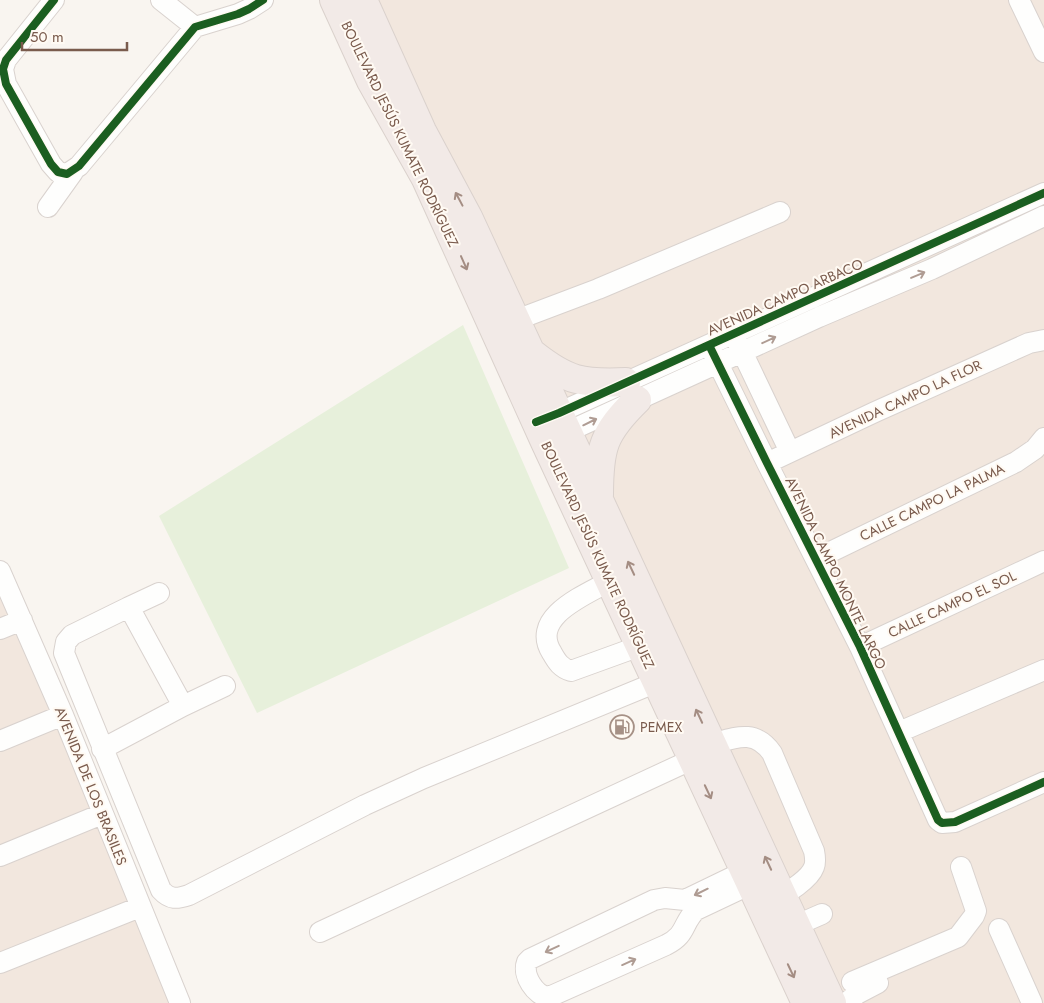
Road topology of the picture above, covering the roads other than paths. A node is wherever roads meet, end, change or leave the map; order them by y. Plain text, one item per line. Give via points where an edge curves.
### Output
1 (54, 0) edge
2 (161, 0) edge
3 (263, 0) edge
4 (334, 0) edge
5 (363, 0) edge
6 (1019, 0) edge
7 (195, 27) junction
8 (1044, 52) edge
9 (383, 76) junction
10 (73, 172) junction
11 (1041, 200) edge
12 (48, 207) dead end
13 (780, 212) dead end
14 (1044, 216) edge
15 (516, 320) junction
16 (733, 333) junction
17 (1044, 340) edge
18 (742, 352) junction
19 (531, 353) junction
20 (714, 354) junction
21 (631, 391) junction
22 (552, 427) junction
23 (1044, 438) edge
24 (790, 452) junction
25 (767, 463) junction
26 (599, 499) junction
27 (816, 559) junction
28 (1044, 561) edge
29 (0, 571) edge
30 (610, 581) junction
31 (159, 593) dead end
32 (129, 606) junction
33 (22, 620) junction
34 (0, 629) edge
35 (640, 646) junction
36 (860, 647) junction
37 (1044, 670) edge
38 (657, 682) junction
39 (225, 686) dead end
40 (183, 706) junction
41 (63, 715) junction
42 (899, 732) junction
43 (0, 741) edge
44 (102, 749) junction
45 (703, 751) junction
46 (1044, 782) edge
47 (102, 814) junction
48 (0, 856) edge
49 (961, 867) dead end
50 (760, 889) junction
51 (674, 900) junction
52 (140, 907) junction
53 (822, 914) dead end
54 (686, 924) junction
55 (999, 929) dead end
56 (785, 930) junction
57 (320, 932) dead end
58 (0, 963) edge
59 (850, 997) edge
60 (178, 1002) edge
61 (806, 1003) edge
62 (1032, 1003) edge

1 - 10 street via 6,60 3,73 51,164 62,174
2 - 7 street
3 - 7 street via 238,14
4 - 9 highway, BOULEVARD JESÚS KUMATE RODRÍGUEZ
5 - 9 highway, BOULEVARD JESÚS KUMATE RODRÍGUEZ
6 - 8 street
7 - 10 street
15 -> 9 highway, BOULEVARD JESÚS KUMATE RODRÍGUEZ via 468,217 422,131
9 -> 22 highway, BOULEVARD JESÚS KUMATE RODRÍGUEZ via 426,179
10 - 12 street
11 - 16 street, AVENIDA CAMPO ARBACO
13 - 15 street
18 -> 14 street, AVENIDA CAMPO ARBACO
15 - 19 highway, BOULEVARD JESÚS KUMATE RODRÍGUEZ
16 - 18 street
16 - 20 street, AVENIDA CAMPO ARBACO
17 - 24 street, AVENIDA CAMPO LA FLOR via 1029,343
18 - 20 street, AVENIDA CAMPO ARBACO
18 - 24 street
19 - 21 highway via 553,370 569,377
19 - 22 highway, BOULEVARD JESÚS KUMATE RODRÍGUEZ
20 - 21 street, AVENIDA CAMPO ARBACO
20 - 25 street, AVENIDA CAMPO MONTE LARGO
21 - 22 street, AVENIDA CAMPO ARBACO
21 - 26 highway via 608,436 599,465
22 - 26 highway, BOULEVARD JESÚS KUMATE RODRÍGUEZ
22 - 30 highway, BOULEVARD JESÚS KUMATE RODRÍGUEZ
23 - 27 street, CALLE CAMPO LA PALMA via 1021,459
24 - 25 street, AVENIDA CAMPO LA FLOR
25 - 27 street, AVENIDA CAMPO MONTE LARGO
45 -> 26 highway, BOULEVARD JESÚS KUMATE RODRÍGUEZ
27 - 36 street, AVENIDA CAMPO MONTE LARGO
28 - 36 street, CALLE CAMPO EL SOL
29 - 33 street, AVENIDA DE LOS BRASILES
30 - 35 highway, BOULEVARD JESÚS KUMATE RODRÍGUEZ
30 - 35 street via 554,617 546,630 550,650 560,665 571,671
31 - 32 street
32 - 40 street
32 - 44 street via 72,635 64,648
33 - 34 street
33 - 41 street, AVENIDA DE LOS BRASILES
35 - 38 highway, BOULEVARD JESÚS KUMATE RODRÍGUEZ
36 - 42 street, AVENIDA CAMPO MONTE LARGO
37 - 42 street
38 - 44 street via 424,778 178,898 166,896 161,890
38 - 45 highway, BOULEVARD JESÚS KUMATE RODRÍGUEZ
39 - 40 street
40 - 44 street
41 - 43 street
41 - 47 street, AVENIDA DE LOS BRASILES
42 - 46 street, AVENIDA CAMPO MONTE LARGO via 934,816 942,823 956,822
45 -> 50 highway, BOULEVARD JESÚS KUMATE RODRÍGUEZ
50 -> 45 highway, BOULEVARD JESÚS KUMATE RODRÍGUEZ
45 - 50 street via 733,738 760,740 772,753 814,851 814,867 809,875
45 - 57 street
47 - 48 street
47 - 52 street, AVENIDA DE LOS BRASILES
49 - 59 street via 976,911 958,937 956,947
50 -> 51 street
50 - 54 street via 696,910
50 - 56 highway, BOULEVARD JESÚS KUMATE RODRÍGUEZ
51 - 54 street
51 -> 54 street via 654,900 530,959 525,968 532,986 544,996 555,995 675,941
52 - 58 street
52 - 60 street, AVENIDA DE LOS BRASILES
53 - 56 street
55 - 62 street
56 - 59 highway, BOULEVARD JESÚS KUMATE RODRÍGUEZ
56 -> 61 highway, BOULEVARD JESÚS KUMATE RODRÍGUEZ

